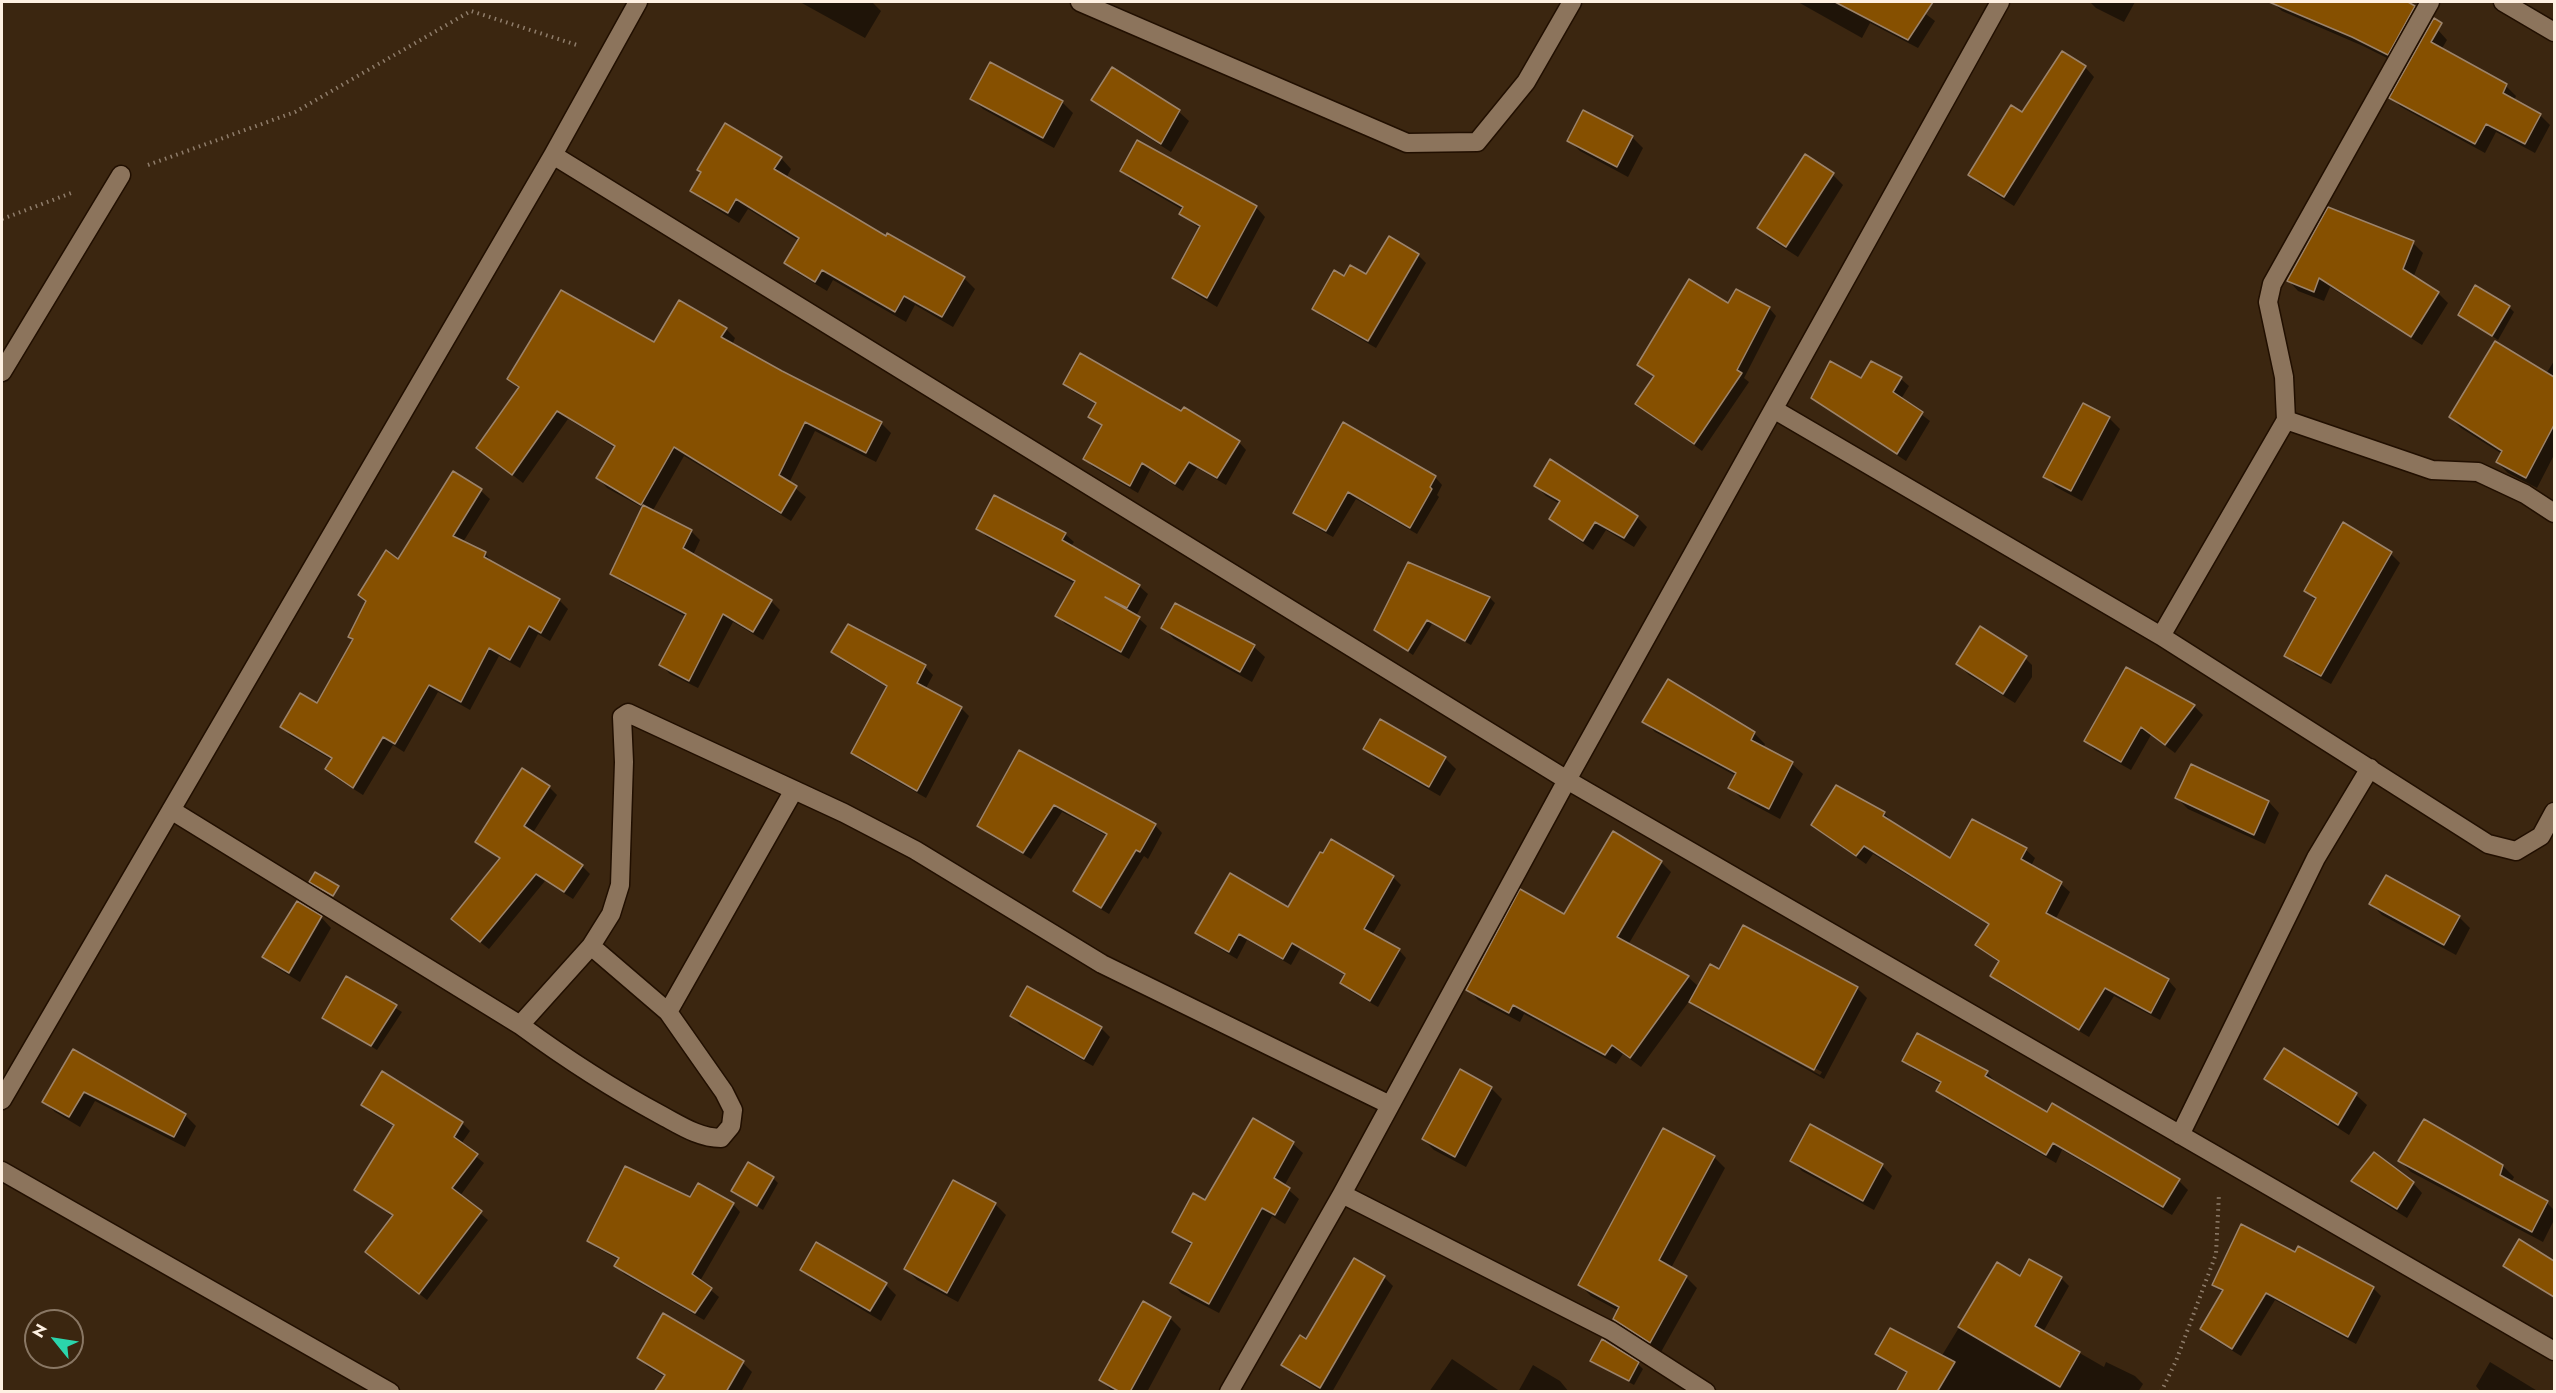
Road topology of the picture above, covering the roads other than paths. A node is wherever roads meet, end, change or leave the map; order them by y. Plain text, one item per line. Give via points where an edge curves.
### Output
1 (638, 2) edge
2 (1080, 2) edge
3 (1572, 2) edge
4 (2000, 2) edge
5 (2430, 2) edge
6 (2503, 2) edge
7 (2554, 32) edge
8 (554, 154) junction
9 (121, 175) road end
10 (2, 372) edge
11 (1775, 410) junction
12 (2286, 420) junction
13 (2554, 513) edge
14 (2162, 636) junction
15 (2370, 768) junction
16 (1567, 780) junction
17 (795, 790) junction
18 (171, 810) junction
19 (2554, 812) edge
20 (591, 946) junction
21 (668, 1012) junction
22 (520, 1025) junction
23 (2, 1100) edge
24 (1390, 1105) junction
25 (2180, 1135) junction
26 (2, 1171) edge
27 (1342, 1194) junction
28 (2554, 1351) edge
29 (390, 1392) edge
30 (1229, 1392) edge
31 (1706, 1392) edge

1 - 8 street
2 - 3 street via 1407,143 1477,142 1526,82
4 - 11 street
5 - 12 street via 2271,284 2268,302 2284,377
6 - 7 street
8 - 16 street
8 - 18 street
9 - 10 street
11 - 14 street
11 - 16 street
12 - 13 street via 2432,470 2478,472
12 - 14 street
14 - 15 street
15 - 19 street via 2488,844 2516,851 2541,836
15 - 25 street via 2316,858
16 - 24 street
16 - 25 street
17 - 20 street via 625,712 620,885 611,914
17 - 21 street
17 - 24 street via 915,850 1102,964
18 - 22 street
18 - 23 street
20 - 21 street
20 - 22 street
21 - 22 street via 733,1110 731,1126 721,1138 708,1138 687,1129 617,1092
24 - 27 street
25 - 28 street
26 - 29 street
27 - 30 street
27 - 31 street via 1611,1331

